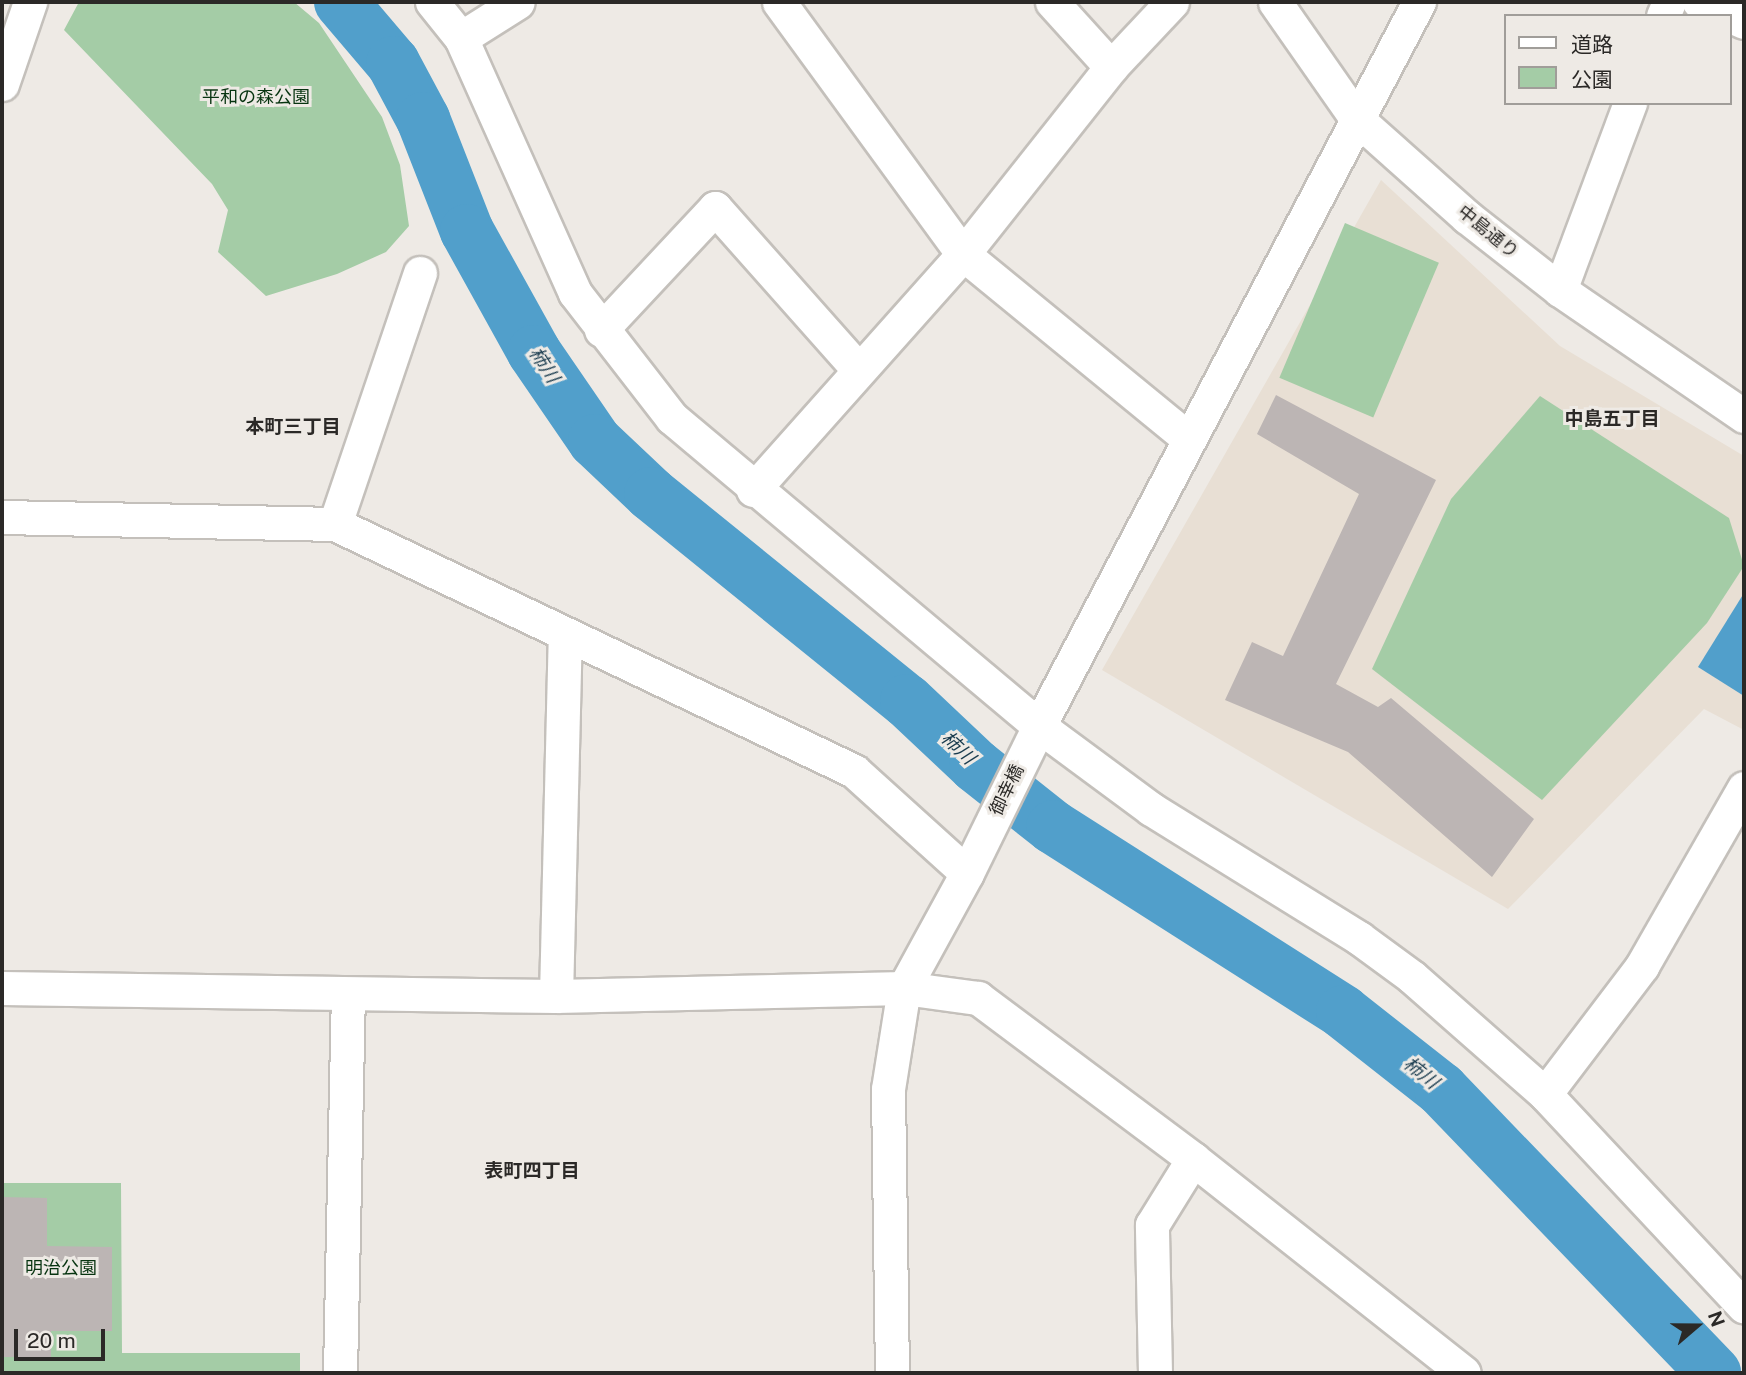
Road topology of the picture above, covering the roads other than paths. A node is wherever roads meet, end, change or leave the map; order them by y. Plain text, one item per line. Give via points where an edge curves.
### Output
1 (30, 2) edge
2 (432, 2) edge
3 (518, 2) edge
4 (779, 2) edge
5 (1052, 2) edge
6 (1172, 2) edge
7 (1276, 2) edge
8 (1419, 2) edge
9 (1699, 2) edge
10 (1726, 14) edge
11 (461, 38) junction
12 (1111, 67) junction
13 (2, 84) edge
14 (1629, 105) edge
15 (1356, 118) junction
16 (963, 254) junction
17 (420, 273) dead end
18 (1560, 290) junction
19 (601, 330) junction
20 (858, 369) junction
21 (1744, 416) edge
22 (1189, 439) junction
23 (753, 490) junction
24 (2, 517) edge
25 (335, 524) junction
26 (565, 634) junction
27 (1032, 741) junction
28 (1744, 788) edge
29 (967, 873) junction
30 (2, 988) edge
31 (904, 988) junction
32 (348, 994) junction
33 (555, 996) junction
34 (1545, 1094) junction
35 (1193, 1159) junction
36 (1744, 1307) edge
37 (340, 1373) edge
38 (892, 1373) edge
39 (1155, 1373) edge
40 (1464, 1373) edge

1 - 13 street
2 - 11 street
3 - 11 street
4 - 16 street
5 - 12 street
6 - 12 street
7 - 15 street, 中島通り
8 - 15 street, 御幸橋
9 - 10 street
11 - 19 street via 575,293
12 - 16 street
14 - 18 street
15 - 18 street, 中島通り via 1467,217
15 - 22 street, 御幸橋
16 - 20 street
16 - 22 street
17 - 25 street
18 - 21 street, 中島通り
19 - 20 street via 715,208
19 - 23 street via 672,418
20 - 23 street
22 - 27 street, 御幸橋
23 - 27 street
24 - 25 street
25 - 26 street
26 - 29 street via 853,771
26 - 33 street
27 - 29 street, 御幸橋
27 - 34 street via 1359,938 1412,977
28 - 34 street via 1642,966
29 - 31 street, 御幸橋
30 - 32 street
31 - 33 street
31 - 35 street via 978,998
31 - 38 street, 御幸橋 via 888,1089
32 - 33 street
32 - 37 street
34 - 36 street
35 - 39 street via 1152,1225
35 - 40 street

